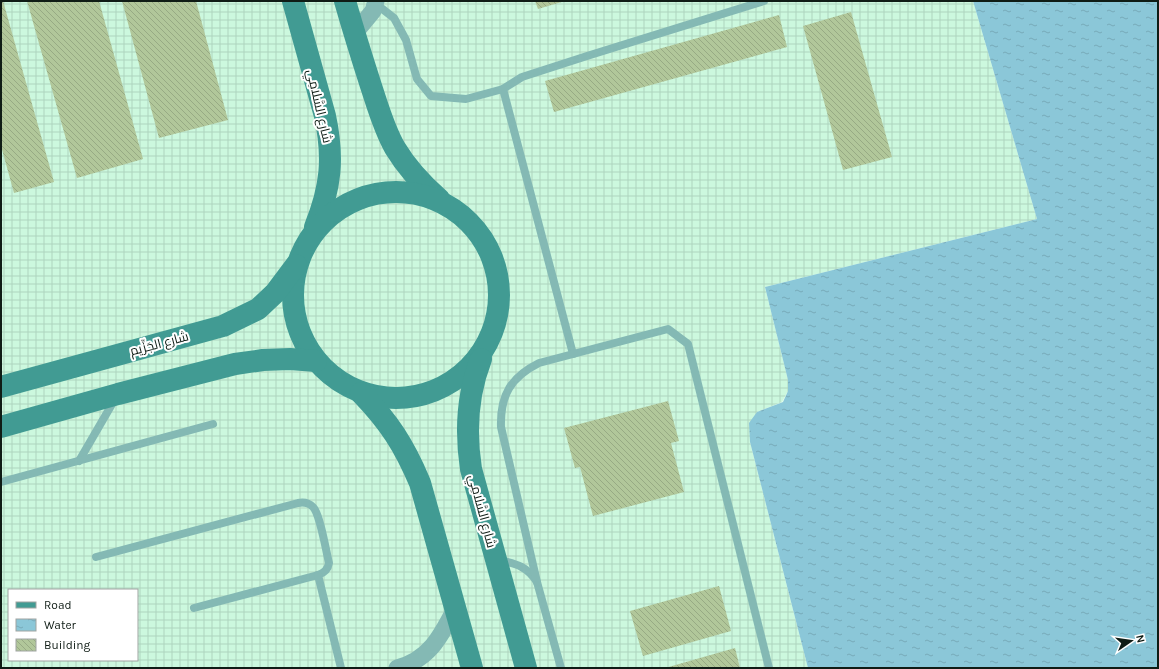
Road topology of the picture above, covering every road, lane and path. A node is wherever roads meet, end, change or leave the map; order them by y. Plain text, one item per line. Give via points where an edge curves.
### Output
1 (293, 1) edge
2 (345, 1) edge
3 (764, 1) edge
4 (376, 3) edge
5 (354, 34) junction
6 (503, 89) junction
7 (439, 199) junction
8 (312, 234) junction
9 (296, 264) junction
10 (483, 351) junction
11 (573, 354) junction
12 (316, 361) junction
13 (1, 387) edge
14 (361, 393) junction
15 (118, 394) junction
16 (213, 424) dead end
17 (1, 427) edge
18 (79, 461) junction
19 (1, 482) edge
20 (96, 557) dead end
21 (496, 559) junction
22 (318, 575) junction
23 (537, 582) junction
24 (194, 608) dead end
25 (455, 609) junction
26 (340, 668) edge
27 (397, 668) edge
28 (472, 668) edge
29 (526, 668) edge
30 (561, 668) edge
31 (769, 668) edge

1 - 8 street, شارع السَّلامِي via 325,116 331,155 330,175 324,200
2 - 5 street
3 - 6 lane via 522,77
4 - 5 street via 369,17
4 - 6 lane via 394,18 406,40 417,79 431,96 466,99
5 - 7 street via 383,121 395,148 422,184
6 - 11 lane
7 - 8 street via 404,191 369,194 337,209
7 - 10 street via 471,222 483,238 498,274 498,314 493,334
8 - 9 street
9 - 12 street via 293,284 294,311 302,338
9 - 13 street, شارع الجَزِّيم via 276,293 258,309 223,326
10 - 14 street via 460,377 430,394 395,399
10 - 21 street, شارع السَّلامِي via 468,408 468,449 471,469
11 - 23 lane via 539,363 517,377 503,400 500,413 501,427
11 - 31 lane via 668,329 688,344
12 - 14 street via 337,380
12 - 15 street via 262,360 235,364
14 - 25 street via 389,425 411,462 426,503
15 - 17 street
15 - 18 lane
16 - 18 lane
18 - 19 lane
20 - 22 lane via 302,502 316,511 328,559 327,570
21 - 23 lane via 522,567
21 - 29 street, شارع السَّلامِي
22 - 24 lane
22 - 26 lane
23 - 30 lane
25 - 27 street via 443,632 430,649 413,662
25 - 28 street

